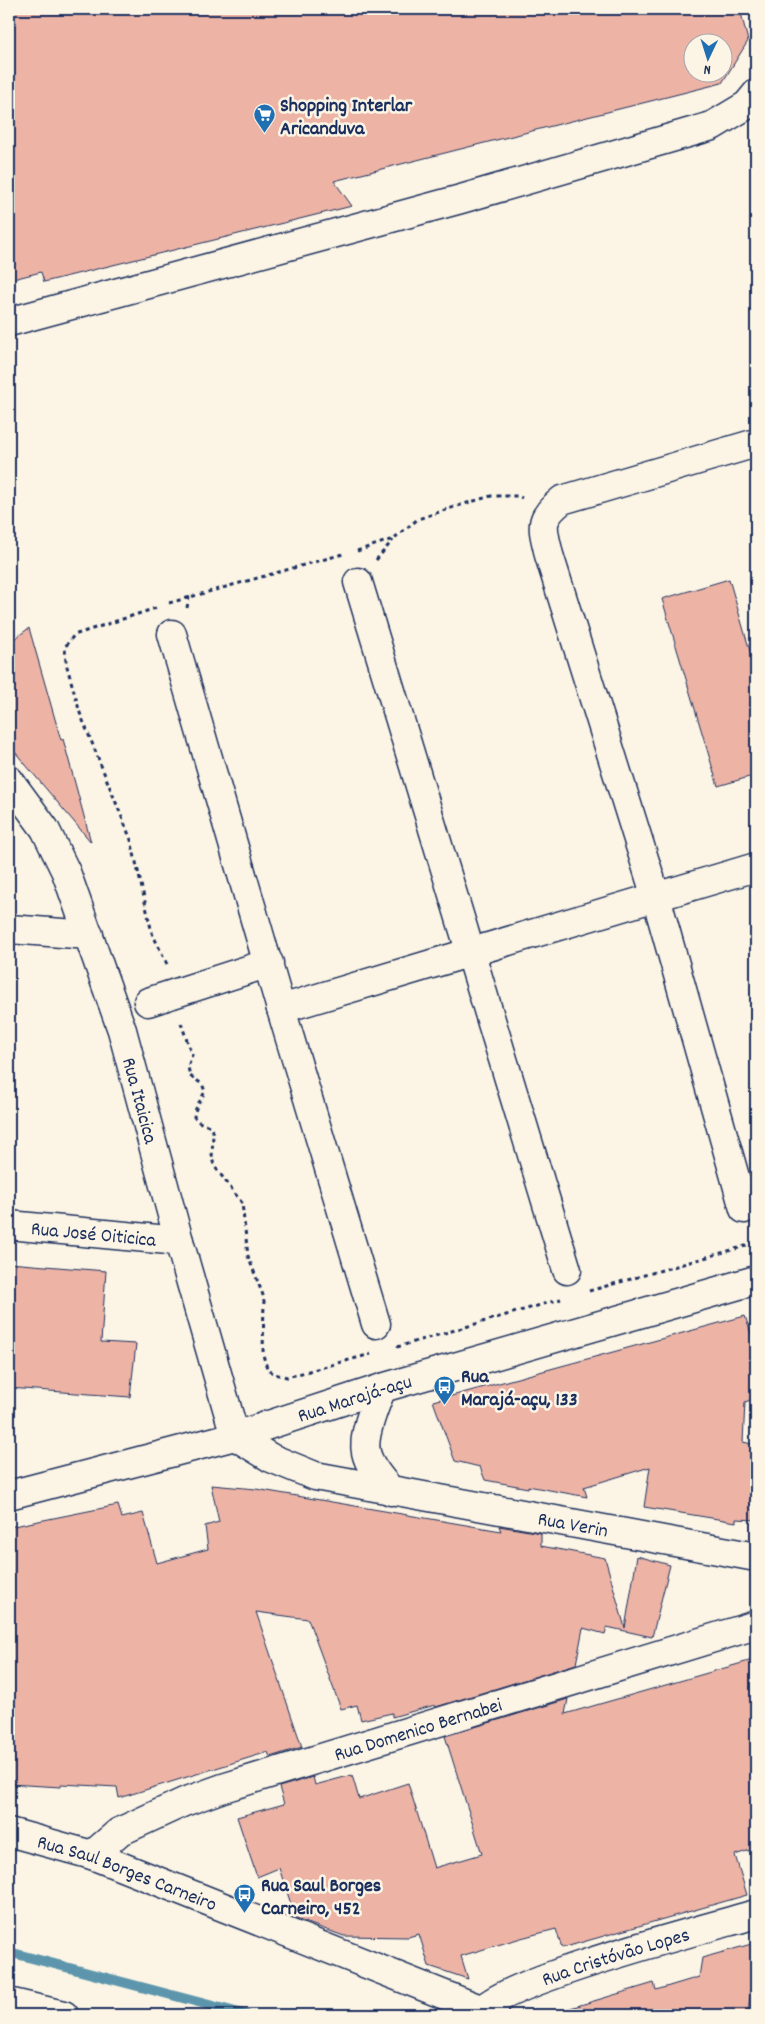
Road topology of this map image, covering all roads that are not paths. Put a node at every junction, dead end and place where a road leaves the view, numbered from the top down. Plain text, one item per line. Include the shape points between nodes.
1 (756, 94) edge
2 (9, 322) edge
3 (756, 443) edge
4 (358, 582) dead end
5 (172, 634) dead end
6 (9, 780) edge
7 (756, 867) edge
8 (656, 897) junction
9 (9, 930) edge
10 (89, 935) junction
11 (471, 953) junction
12 (269, 964) junction
13 (160, 998) road end
14 (281, 1009) junction
15 (744, 1209) dead end
16 (9, 1226) edge
17 (178, 1241) junction
18 (567, 1270) dead end
19 (756, 1280) edge
20 (376, 1324) dead end
21 (382, 1388) junction
22 (235, 1436) junction
23 (391, 1491) junction
24 (9, 1495) edge
25 (756, 1557) edge
26 (756, 1611) edge
27 (746, 1628) edge
28 (9, 1832) edge
29 (92, 1855) junction
30 (756, 1914) edge
31 (9, 2002) edge
32 (484, 2013) edge
33 (64, 2015) edge

1 - 2 street via 748,105 712,126 461,199
3 - 8 street via 562,500 548,511 543,528
4 - 11 street
5 - 12 street
6 - 10 street, Rua Itaicica via 45,830 66,872
7 - 8 street
8 - 11 street
8 - 15 street
9 - 10 street
10 - 17 street, Rua Itaicica via 122,1030
11 - 14 street
11 - 18 street
12 - 13 street
12 - 14 street
14 - 20 street
16 - 17 street, Rua José Oiticica
17 - 22 street, Rua Itaicica
19 - 21 street, Rua Marajá-açu
21 - 22 street, Rua Marajá-açu
21 - 23 street via 368,1429 366,1451 377,1474
22 - 23 street, Rua Verin via 271,1458 316,1476
22 - 24 street, Rua Marajá-açu
23 - 25 street, Rua Verin
26 - 27 street
27 - 29 street, Rua Domenico Bernabei via 222,1788 119,1832
28 - 29 street, Rua Saul Borges Carneiro
29 - 32 street, Rua Saul Borges Carneiro
30 - 32 street, Rua Cristóvão Lopes via 550,1976 513,1992
31 - 33 street

